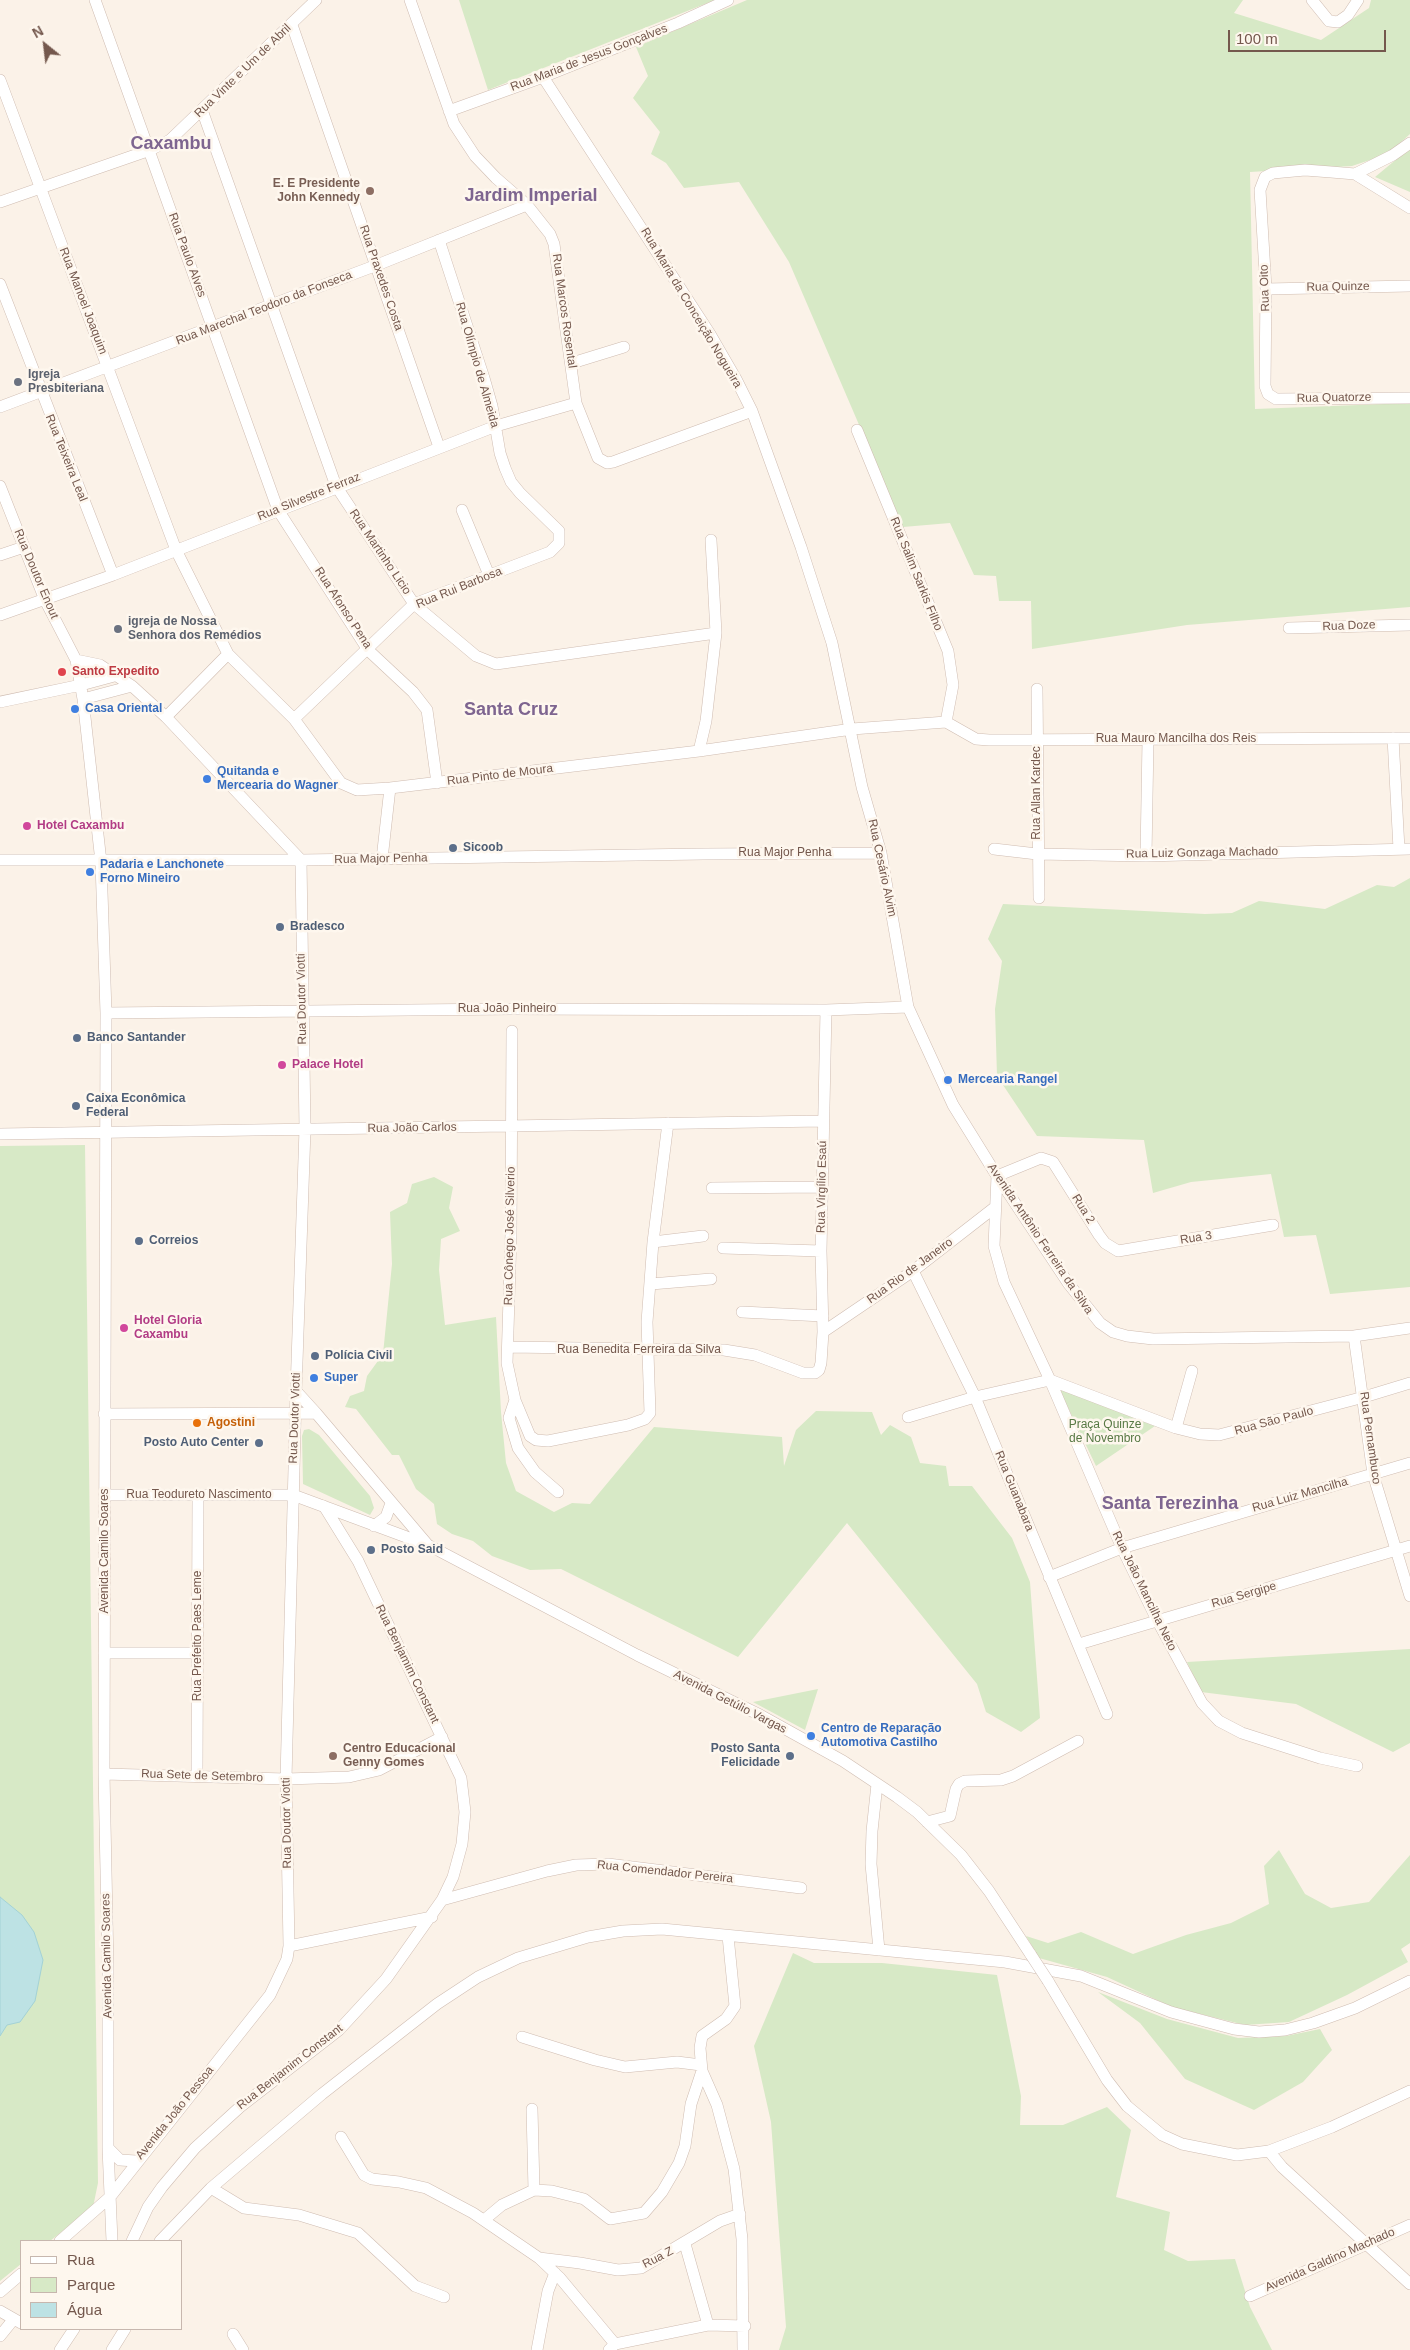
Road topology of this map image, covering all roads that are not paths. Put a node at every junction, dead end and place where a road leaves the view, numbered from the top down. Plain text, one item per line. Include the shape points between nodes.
1 (95, 0) edge
2 (316, 0) edge
3 (410, 0) edge
4 (728, 0) edge
5 (1312, 0) edge
6 (1358, 0) edge
7 (292, 25) junction
8 (543, 77) junction
9 (0, 80) edge
10 (202, 110) junction
11 (449, 111) junction
12 (1410, 143) edge
13 (150, 150) junction
14 (1355, 174) junction
15 (41, 188) junction
16 (0, 202) edge
17 (527, 205) junction
18 (1410, 208) edge
19 (439, 240) junction
20 (377, 265) junction
21 (0, 284) edge
22 (1410, 286) edge
23 (1266, 289) junction
24 (270, 305) junction
25 (213, 326) junction
26 (624, 347) dead end
27 (572, 363) junction
28 (108, 368) junction
29 (1265, 386) joint
30 (40, 392) junction
31 (1410, 398) edge
32 (576, 403) junction
33 (0, 407) edge
34 (752, 411) junction
35 (496, 426) junction
36 (857, 430) dead end
37 (439, 447) junction
38 (0, 486) edge
39 (336, 486) junction
40 (278, 510) junction
41 (462, 510) dead end
42 (559, 531) joint
43 (711, 540) dead end
44 (24, 547) junction
45 (176, 550) junction
46 (0, 555) edge
47 (113, 575) junction
48 (489, 575) junction
49 (45, 600) junction
50 (414, 604) junction
51 (0, 615) edge
52 (1410, 624) edge
53 (1289, 628) dead end
54 (716, 634) junction
55 (368, 650) junction
56 (228, 654) junction
57 (76, 660) junction
58 (118, 675) junction
59 (81, 685) junction
60 (132, 686) junction
61 (1037, 689) dead end
62 (83, 699) junction
63 (0, 702) edge
64 (166, 717) junction
65 (294, 719) junction
66 (946, 722) junction
67 (852, 729) junction
68 (1393, 738) junction
69 (1410, 738) edge
70 (1037, 740) junction
71 (1148, 740) junction
72 (700, 751) junction
73 (437, 783) junction
74 (390, 788) junction
75 (1405, 849) edge
76 (994, 850) dead end
77 (881, 853) junction
78 (1038, 854) junction
79 (1146, 856) junction
80 (382, 859) junction
81 (0, 860) edge
82 (301, 860) junction
83 (101, 862) junction
84 (1039, 898) dead end
85 (908, 1007) junction
86 (826, 1010) junction
87 (302, 1012) junction
88 (106, 1013) junction
89 (512, 1031) dead end
90 (823, 1121) junction
91 (668, 1123) junction
92 (510, 1126) junction
93 (305, 1129) junction
94 (106, 1133) junction
95 (0, 1134) edge
96 (996, 1176) junction
97 (821, 1187) junction
98 (712, 1188) dead end
99 (994, 1208) junction
100 (1273, 1225) dead end
101 (703, 1236) dead end
102 (653, 1242) junction
103 (723, 1248) dead end
104 (1118, 1250) joint
105 (820, 1251) junction
106 (913, 1271) junction
107 (711, 1279) dead end
108 (651, 1284) junction
109 (742, 1312) dead end
110 (823, 1316) junction
111 (1410, 1328) edge
112 (823, 1332) junction
113 (1354, 1336) junction
114 (508, 1347) junction
115 (647, 1349) junction
116 (821, 1363) joint
117 (1192, 1372) dead end
118 (1050, 1380) junction
119 (1410, 1382) edge
120 (296, 1391) junction
121 (975, 1397) junction
122 (1364, 1397) junction
123 (515, 1400) junction
124 (295, 1412) junction
125 (316, 1413) junction
126 (104, 1414) junction
127 (908, 1417) dead end
128 (1176, 1428) junction
129 (1410, 1463) edge
130 (1373, 1474) junction
131 (558, 1492) dead end
132 (105, 1495) junction
133 (293, 1495) junction
134 (198, 1496) junction
135 (391, 1503) junction
136 (324, 1506) junction
137 (374, 1526) junction
138 (428, 1545) junction
139 (1410, 1546) edge
140 (1122, 1548) junction
141 (1395, 1551) junction
142 (1049, 1577) junction
143 (1410, 1596) edge
144 (1157, 1620) junction
145 (1079, 1644) junction
146 (104, 1653) junction
147 (198, 1653) junction
148 (1107, 1714) dead end
149 (442, 1737) junction
150 (1078, 1741) dead end
151 (1357, 1766) dead end
152 (104, 1774) junction
153 (197, 1776) junction
154 (286, 1778) junction
155 (877, 1784) junction
156 (927, 1822) junction
157 (801, 1888) dead end
158 (442, 1900) junction
159 (432, 1917) junction
160 (728, 1936) junction
161 (289, 1946) junction
162 (879, 1950) junction
163 (281, 1975) joint
164 (1410, 1981) edge
165 (522, 2037) dead end
166 (701, 2068) junction
167 (1410, 2091) edge
168 (532, 2109) dead end
169 (341, 2137) dead end
170 (108, 2148) junction
171 (1269, 2151) junction
172 (136, 2161) junction
173 (212, 2188) junction
174 (534, 2190) junction
175 (110, 2197) junction
176 (740, 2214) junction
177 (484, 2220) junction
178 (1410, 2225) edge
179 (61, 2240) edge
180 (112, 2240) edge
181 (132, 2240) edge
182 (161, 2240) edge
183 (1367, 2243) junction
184 (685, 2244) junction
185 (539, 2258) junction
186 (572, 2262) junction
187 (20, 2275) edge
188 (558, 2276) junction
189 (1410, 2284) edge
190 (0, 2292) edge
191 (1250, 2296) dead end
192 (444, 2297) dead end
193 (0, 2311) edge
194 (17, 2321) edge
195 (708, 2325) junction
196 (745, 2326) junction
197 (73, 2330) edge
198 (124, 2330) edge
199 (233, 2334) dead end
200 (0, 2336) edge
201 (612, 2347) edge
202 (60, 2350) edge
203 (112, 2350) edge
204 (243, 2350) edge
205 (537, 2350) edge
206 (743, 2350) edge

1 - 13 street, Rua Paulo Alves
2 - 7 street, Rua Vinte e Um de Abril
3 - 11 street, Rua Marcos Rosental
4 - 8 street, Rua Maria de Jesus Gonçalves
5 - 6 street via 1329,21 1338,22 1348,15
7 - 10 street, Rua Vinte e Um de Abril
7 - 20 street, Rua Praxedes Costa
8 - 11 street, Rua Maria de Jesus Gonçalves
8 - 34 street, Rua Maria da Conceição Nogueira via 710,334
9 - 15 street, Rua Manoel Joaquim
10 - 13 street, Rua Vinte e Um de Abril via 176,135
10 - 24 street, Rua Martinho Licio
11 - 17 street, Rua Marcos Rosental via 475,156
12 - 14 street
13 - 15 street, Rua Vinte e Um de Abril
13 - 25 street, Rua Paulo Alves
14 - 18 street
14 - 23 street, Rua Oito via 1305,170 1273,173 1266,177 1260,190
15 - 16 street, Rua Vinte e Um de Abril
15 - 28 street, Rua Manoel Joaquim
17 - 19 street, Rua Marechal Teodoro da Fonseca
17 - 27 street, Rua Marcos Rosental via 554,244
19 - 20 street, Rua Marechal Teodoro da Fonseca
19 - 35 street, Rua Olímpio de Almeida via 484,378
20 - 24 street, Rua Marechal Teodoro da Fonseca
20 - 37 street, Rua Praxedes Costa
21 - 30 street, Rua Teixeira Leal
22 - 23 street, Rua Quinze
23 - 29 street, Rua Oito
24 - 25 street, Rua Marechal Teodoro da Fonseca
24 - 39 street, Rua Martinho Licio
25 - 28 street, Rua Marechal Teodoro da Fonseca
25 - 40 street, Rua Paulo Alves
26 - 27 street
27 - 32 street, Rua Marcos Rosental
28 - 30 street, Rua Marechal Teodoro da Fonseca
28 - 45 street, Rua Manoel Joaquim
29 - 31 street, Rua Quatorze via 1268,394 1276,399
30 - 33 street, Rua Marechal Teodoro da Fonseca
30 - 47 street, Rua Teixeira Leal
32 - 34 street, Rua Marcos Rosental via 595,454 601,461 613,462
32 - 35 street, Rua Silvestre Ferraz
34 - 67 street, Rua Maria da Conceição Nogueira via 832,643
35 - 37 street, Rua Silvestre Ferraz
35 - 42 street, Rua Olímpio de Almeida via 500,453 511,482
36 - 66 street, Rua Salim Sarkis Filho via 948,651 953,685
37 - 39 street, Rua Silvestre Ferraz
38 - 44 street, Rua Doutor Enout
39 - 40 street, Rua Silvestre Ferraz
39 - 50 street, Rua Martinho Licio
40 - 45 street, Rua Silvestre Ferraz
40 - 55 street, Rua Afonso Pena
41 - 48 street
42 - 48 street, Rua Rui Barbosa via 559,543 550,552
43 - 54 street
44 - 46 street
44 - 49 street, Rua Doutor Enout
45 - 47 street, Rua Silvestre Ferraz
45 - 56 street, Rua Pinto de Moura
47 - 49 street, Rua Silvestre Ferraz
48 - 50 street, Rua Rui Barbosa
49 - 51 street, Rua Silvestre Ferraz
49 - 57 street, Rua Doutor Enout
50 - 54 street, Rua Martinho Licio via 476,656 496,664
50 - 55 street, Rua Rui Barbosa
52 - 53 street, Rua Doze
54 - 72 street
55 - 65 street, Rua Rui Barbosa
55 - 73 street, Rua Afonso Pena via 413,692 427,710
56 - 64 street
56 - 65 street, Rua Pinto de Moura
57 - 58 street via 100,665
57 - 59 street, Rua Doutor Enout
58 - 59 street
58 - 60 street
59 - 62 street, Rua Doutor Enout
59 - 63 street
60 - 62 street
60 - 64 street
61 - 70 street, Rua Allan Kardec
62 - 83 street, Avenida Camilo Soares
64 - 82 street
65 - 74 street, Rua Pinto de Moura via 341,783 357,790
66 - 67 street, Rua Pinto de Moura
66 - 70 street, Rua Mauro Mancilha dos Reis via 976,739
67 - 72 street, Rua Pinto de Moura
67 - 77 street, Rua Cesário Alvim via 862,787
68 - 69 street, Rua Mauro Mancilha dos Reis
68 - 71 street, Rua Mauro Mancilha dos Reis
68 - 75 street
70 - 71 street, Rua Mauro Mancilha dos Reis
70 - 78 street, Rua Allan Kardec
71 - 79 street
72 - 73 street, Rua Pinto de Moura
73 - 74 street, Rua Pinto de Moura
74 - 80 street
75 - 79 street, Rua Luiz Gonzaga Machado
76 - 78 street, Rua Luiz Gonzaga Machado
77 - 80 street, Rua Major Penha
77 - 85 street, Rua Cesário Alvim
78 - 79 street, Rua Luiz Gonzaga Machado
78 - 84 street, Rua Allan Kardec
80 - 82 street, Rua Major Penha
81 - 83 street, Rua Major Penha
82 - 83 street, Rua Major Penha
82 - 87 street, Rua Doutor Viotti
83 - 88 street, Avenida Camilo Soares
85 - 86 street, Rua João Pinheiro
85 - 96 street, Avenida Antônio Ferreira da Silva via 953,1105
86 - 87 street, Rua João Pinheiro via 511,1008
86 - 90 street, Rua Virgílio Esaú
87 - 88 street, Rua João Pinheiro
87 - 93 street, Rua Doutor Viotti
88 - 94 street, Avenida Camilo Soares
89 - 92 street, Rua Cônego José Silverio
90 - 91 street, Rua João Carlos
90 - 97 street, Rua Virgílio Esaú
91 - 92 street, Rua João Carlos
91 - 102 street
92 - 93 street, Rua João Carlos
92 - 114 street, Rua Cônego José Silverio
93 - 94 street, Rua João Carlos
93 - 120 street, Rua Doutor Viotti
94 - 95 street, Rua João Carlos
94 - 126 street, Avenida Camilo Soares
96 - 99 street, Rua João Mancilha Neto
96 - 104 street, Rua 2 via 1041,1158 1053,1162 1099,1236
96 - 113 street, Avenida Antônio Ferreira da Silva via 1088,1311 1113,1332 1153,1338
97 - 98 street
97 - 105 street, Rua Virgílio Esaú
99 - 106 street, Rua Rio de Janeiro
99 - 118 street, Rua João Mancilha Neto via 994,1246 1004,1282
100 - 104 street, Rua 3
101 - 102 street
102 - 108 street
103 - 105 street
105 - 110 street, Rua Virgílio Esaú
106 - 112 street, Rua Rio de Janeiro
106 - 121 street, Rua Guanabara
107 - 108 street
108 - 115 street
109 - 110 street
110 - 112 street, Rua Virgílio Esaú
111 - 113 street, Avenida Antônio Ferreira da Silva
112 - 116 street, Rua Virgílio Esaú
113 - 122 street, Rua Pernambuco
114 - 115 street, Rua Benedita Ferreira da Silva
114 - 123 street, Rua Cônego José Silverio via 508,1371
115 - 116 street, Rua Benedita Ferreira da Silva via 740,1352 810,1374 818,1370
115 - 123 street, Rua Cônego José Silverio via 651,1406 648,1416 628,1425 548,1441 530,1436
117 - 128 street
118 - 121 street
118 - 128 street, Rua São Paulo
118 - 140 street, Rua João Mancilha Neto
119 - 122 street, Rua São Paulo
120 - 124 street, Rua Doutor Viotti
120 - 125 street
121 - 127 street
121 - 142 street, Rua Guanabara
122 - 128 street, Rua São Paulo via 1234,1433 1200,1434
122 - 130 street, Rua Pernambuco
123 - 131 street via 509,1418 518,1448 535,1472
124 - 125 street
124 - 126 street
124 - 133 street, Rua Doutor Viotti
125 - 135 street
126 - 132 street, Avenida Camilo Soares
129 - 130 street, Rua Luiz Mancilha
130 - 140 street, Rua Luiz Mancilha
130 - 141 street, Rua Pernambuco
132 - 134 street, Rua Teodureto Nascimento
132 - 146 street, Avenida Camilo Soares
133 - 134 street, Rua Teodureto Nascimento
133 - 136 street
133 - 154 street, Rua Doutor Viotti
134 - 147 street, Rua Prefeito Paes Leme
135 - 137 street via 386,1517
135 - 138 street
136 - 137 street
136 - 149 street, Rua Benjamim Constant via 358,1561
137 - 138 street
138 - 155 street, Avenida Getúlio Vargas via 637,1655 760,1715 843,1760
139 - 141 street, Rua Sergipe
140 - 142 street, Rua Luiz Mancilha
140 - 144 street, Rua João Mancilha Neto
141 - 143 street, Rua Pernambuco
141 - 144 street, Rua Sergipe
142 - 145 street, Rua Guanabara
144 - 145 street, Rua Sergipe
144 - 151 street, Rua João Mancilha Neto via 1202,1703 1219,1721 1242,1733 1320,1758
145 - 148 street, Rua Guanabara
146 - 147 street
146 - 152 street, Avenida Camilo Soares
147 - 153 street, Rua Prefeito Paes Leme
149 - 154 street, Rua Sete de Setembro via 379,1770 362,1775
149 - 158 street, Rua Benjamim Constant via 461,1778 465,1812 462,1844
150 - 156 street via 1013,1776 959,1784 950,1816
152 - 153 street, Rua Sete de Setembro
152 - 170 street, Avenida Camilo Soares
153 - 154 street, Rua Sete de Setembro
154 - 161 street, Rua Doutor Viotti
155 - 156 street, Avenida Getúlio Vargas
155 - 162 street via 871,1864
156 - 171 street, Avenida Getúlio Vargas, bridge via 989,1891 1107,2080 1141,2120 1182,2144 1237,2155
157 - 158 street, Rua Comendador Pereira via 625,1866 584,1865 547,1871
158 - 159 street, Rua Benjamim Constant
159 - 161 street
159 - 181 street, Rua Benjamim Constant via 386,1979 339,2030 240,2107 195,2148 148,2207
160 - 162 street
160 - 166 street via 735,2006 726,2019 702,2036
160 - 173 street via 662,1929 623,1931 558,1944 478,1977 387,2042
161 - 163 street, Rua Doutor Viotti
162 - 164 street via 950,1955 1058,1970 1100,1982 1171,2012 1259,2032 1313,2023 1355,2008
163 - 172 street, Avenida João Pessoa via 252,2019
165 - 166 street via 625,2067 677,2062
166 - 174 street via 679,2163 662,2192 644,2213 610,2219 584,2199
166 - 176 street via 717,2104 726,2137
167 - 171 street, Avenida Getúlio Vargas via 1298,2142
168 - 174 street
169 - 177 street via 364,2175 426,2188
170 - 172 street via 120,2160
170 - 175 street, Avenida Camilo Soares
171 - 183 street via 1282,2167
172 - 175 street, Avenida João Pessoa
173 - 182 street
173 - 192 street via 244,2208 299,2215 358,2233 415,2286
174 - 177 street via 516,2196
175 - 179 street, Avenida João Pessoa
175 - 180 street, Avenida Camilo Soares
176 - 184 street, Rua Z via 720,2221
176 - 196 street
177 - 185 street
178 - 183 street, Avenida Galdino Machado
183 - 189 street
183 - 191 street, Avenida Galdino Machado
184 - 186 street, Rua Z via 641,2268 631,2270
184 - 195 street
185 - 186 street, Rua Z
185 - 188 street
186 - 188 street
187 - 190 street
188 - 201 street
188 - 205 street via 548,2291
193 - 194 street
194 - 200 street
195 - 196 street
195 - 201 street
196 - 206 street
197 - 202 street
198 - 203 street
199 - 204 street

